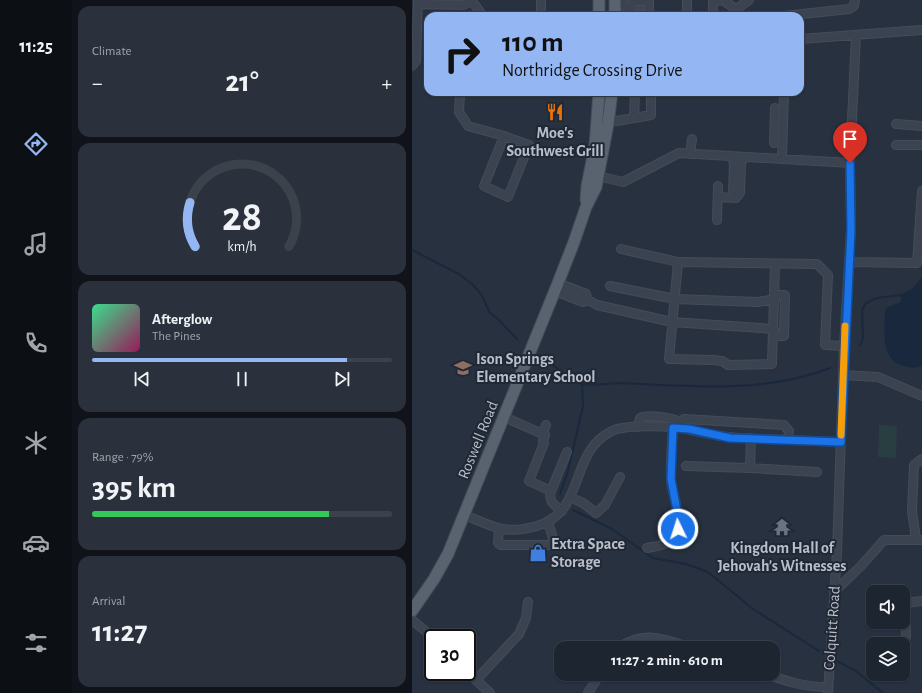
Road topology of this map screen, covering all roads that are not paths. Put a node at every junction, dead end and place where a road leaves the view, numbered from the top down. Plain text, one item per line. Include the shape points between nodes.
1 (471, 0) edge
2 (541, 0) edge
3 (598, 0) edge
4 (615, 0) edge
5 (619, 0) edge
6 (649, 0) edge
7 (687, 0) edge
8 (713, 0) edge
9 (717, 0) edge
10 (750, 0) edge
11 (855, 0) edge
12 (418, 2) edge
13 (638, 10) edge
14 (480, 12) edge
15 (541, 12) edge
16 (599, 12) edge
17 (615, 12) edge
18 (688, 12) edge
19 (713, 12) edge
20 (733, 12) edge
21 (735, 12) edge
22 (804, 14) edge
23 (922, 30) edge
24 (856, 35) junction
25 (804, 39) edge
26 (412, 66) edge
27 (460, 96) edge
28 (599, 96) edge
29 (611, 96) edge
30 (635, 96) edge
31 (651, 96) edge
32 (784, 96) edge
33 (784, 108) junction
34 (634, 118) junction
35 (608, 120) junction
36 (896, 124) dead end
37 (922, 126) edge
38 (504, 136) junction
39 (692, 139) dead end
40 (774, 143) dead end
41 (896, 145) dead end
42 (922, 145) edge
43 (690, 154) junction
44 (730, 156) junction
45 (745, 157) junction
46 (782, 159) junction
47 (850, 163) junction
48 (598, 176) junction
49 (718, 186) dead end
50 (922, 191) edge
51 (718, 197) junction
52 (736, 198) junction
53 (586, 207) junction
54 (717, 220) dead end
55 (621, 250) dead end
56 (678, 262) junction
57 (849, 262) junction
58 (775, 264) junction
59 (610, 286) dead end
60 (556, 287) junction
61 (775, 297) junction
62 (675, 299) junction
63 (672, 322) junction
64 (774, 332) junction
65 (844, 346) junction
66 (843, 375) junction
67 (922, 396) edge
68 (504, 418) junction
69 (546, 425) dead end
70 (678, 426) junction
71 (542, 434) junction
72 (751, 438) junction
73 (788, 440) junction
74 (841, 442) junction
75 (567, 452) dead end
76 (922, 459) edge
77 (686, 466) dead end
78 (750, 468) junction
79 (817, 472) dead end
80 (620, 477) dead end
81 (550, 491) junction
82 (570, 497) junction
83 (562, 511) junction
84 (465, 515) junction
85 (548, 522) junction
86 (499, 529) junction
87 (919, 540) edge
88 (647, 548) dead end
89 (834, 592) junction
90 (922, 601) edge
91 (528, 602) dead end
92 (412, 611) edge
93 (412, 620) edge
94 (424, 630) edge
95 (906, 637) dead end
96 (631, 641) edge
97 (672, 641) edge
98 (780, 679) edge
99 (476, 680) joint
100 (596, 681) edge
101 (828, 690) edge
102 (490, 693) edge
103 (588, 693) edge

1 - 12 street via 463,5
1 - 14 street
2 - 15 street
3 - 16 main road
4 - 17 main road
5 - 13 street
6 - 13 street
6 - 13 street via 632,1
7 - 18 street
8 - 19 street
9 - 20 street via 724,1
10 - 21 street
11 - 22 street via 854,6 849,10
12 - 26 street via 416,61
23 - 24 street
24 - 25 street
24 - 47 street, Colquitt Road
27 - 38 street via 459,112 468,126
28 - 53 main road, Roswell Road via 595,146
29 - 35 main road, Roswell Road
30 - 34 street
31 - 34 street via 650,115
32 - 33 street
33 - 40 street via 773,108
33 - 46 street
34 - 35 street
35 - 48 main road, Roswell Road
36 - 37 street
38 - 38 street via 529,145 508,197 484,186
39 - 43 street
41 - 42 street
43 - 44 street
43 - 48 street via 679,153 623,182
44 - 45 street
44 - 52 street via 734,162 733,193
45 - 46 street
45 - 52 street via 741,162 740,193
46 - 47 street
47 - 57 street, Colquitt Road
48 - 53 main road, Roswell Road via 596,187
49 - 51 street
50 - 57 street via 917,263
51 - 52 street
51 - 54 street
53 - 60 main road, Roswell Road
55 - 56 street
56 - 58 street
56 - 62 street
57 - 65 street, Colquitt Road
58 - 61 street
58 - 65 street via 817,264 824,270 828,275 826,345
59 - 62 street
60 - 63 street via 583,302 588,300 597,305
60 - 68 main road, Roswell Road
61 - 62 street via 758,302
61 - 64 street
61 - 64 street via 785,294 784,336
62 - 63 street
63 - 64 street
63 - 64 street via 669,359 713,360 728,365 772,364
65 - 66 street, Colquitt Road
66 - 67 street via 878,377
66 - 74 street, Colquitt Road
68 - 71 street
68 - 84 main road, Roswell Road
69 - 71 street
70 - 72 street via 730,438
70 - 73 street via 684,419 784,425 789,430
70 - 82 street via 626,427 602,437 586,455
70 - 88 street via 671,479 678,529 674,538 666,544
71 - 81 street via 545,435 544,443 529,481
72 - 73 street
72 - 78 street
73 - 74 street
74 - 89 street, Colquitt Road
75 - 81 street
76 - 87 street via 914,466 912,511
77 - 78 street
78 - 79 street
80 - 82 street via 605,506 596,513 583,502
81 - 83 street via 550,501
82 - 83 street
83 - 85 street
84 - 86 street
84 - 92 main road, Roswell Road via 448,554
85 - 86 street via 522,530
85 - 86 street via 555,545 501,545 498,543
87 - 89 street via 884,540
89 - 101 street, Colquitt Road
90 - 95 street via 905,603
91 - 99 street via 526,618 519,634
93 - 94 street
96 - 97 street via 652,637
98 - 101 street
99 - 102 street
100 - 103 street

